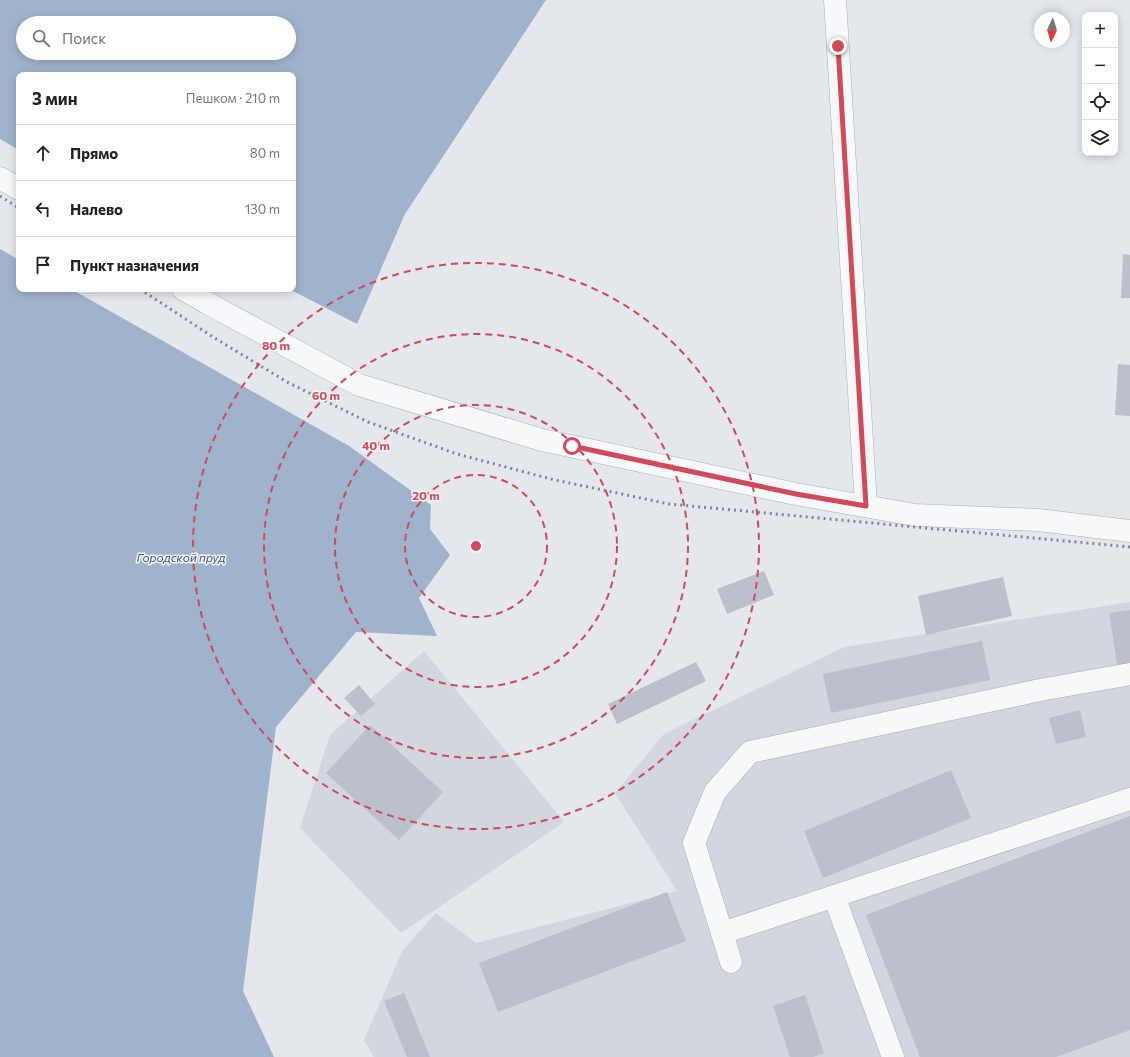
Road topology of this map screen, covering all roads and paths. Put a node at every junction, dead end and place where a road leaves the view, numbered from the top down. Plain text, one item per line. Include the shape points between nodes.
1 (835, 0) edge
2 (0, 178) edge
3 (16, 187) edge
4 (188, 292) edge
5 (866, 506) junction
6 (1130, 531) edge
7 (1130, 674) edge
8 (1130, 799) edge
9 (834, 896) junction
10 (722, 932) junction
11 (731, 962) dead end
12 (893, 1057) edge

1 - 5 lane
2 - 3 lane
4 - 5 lane via 359,385 542,440 796,494
5 - 6 lane via 915,515 1038,520
7 - 10 lane via 1040,690 750,752 715,792 694,842
8 - 9 lane
9 - 10 lane
9 - 12 lane
10 - 11 lane

